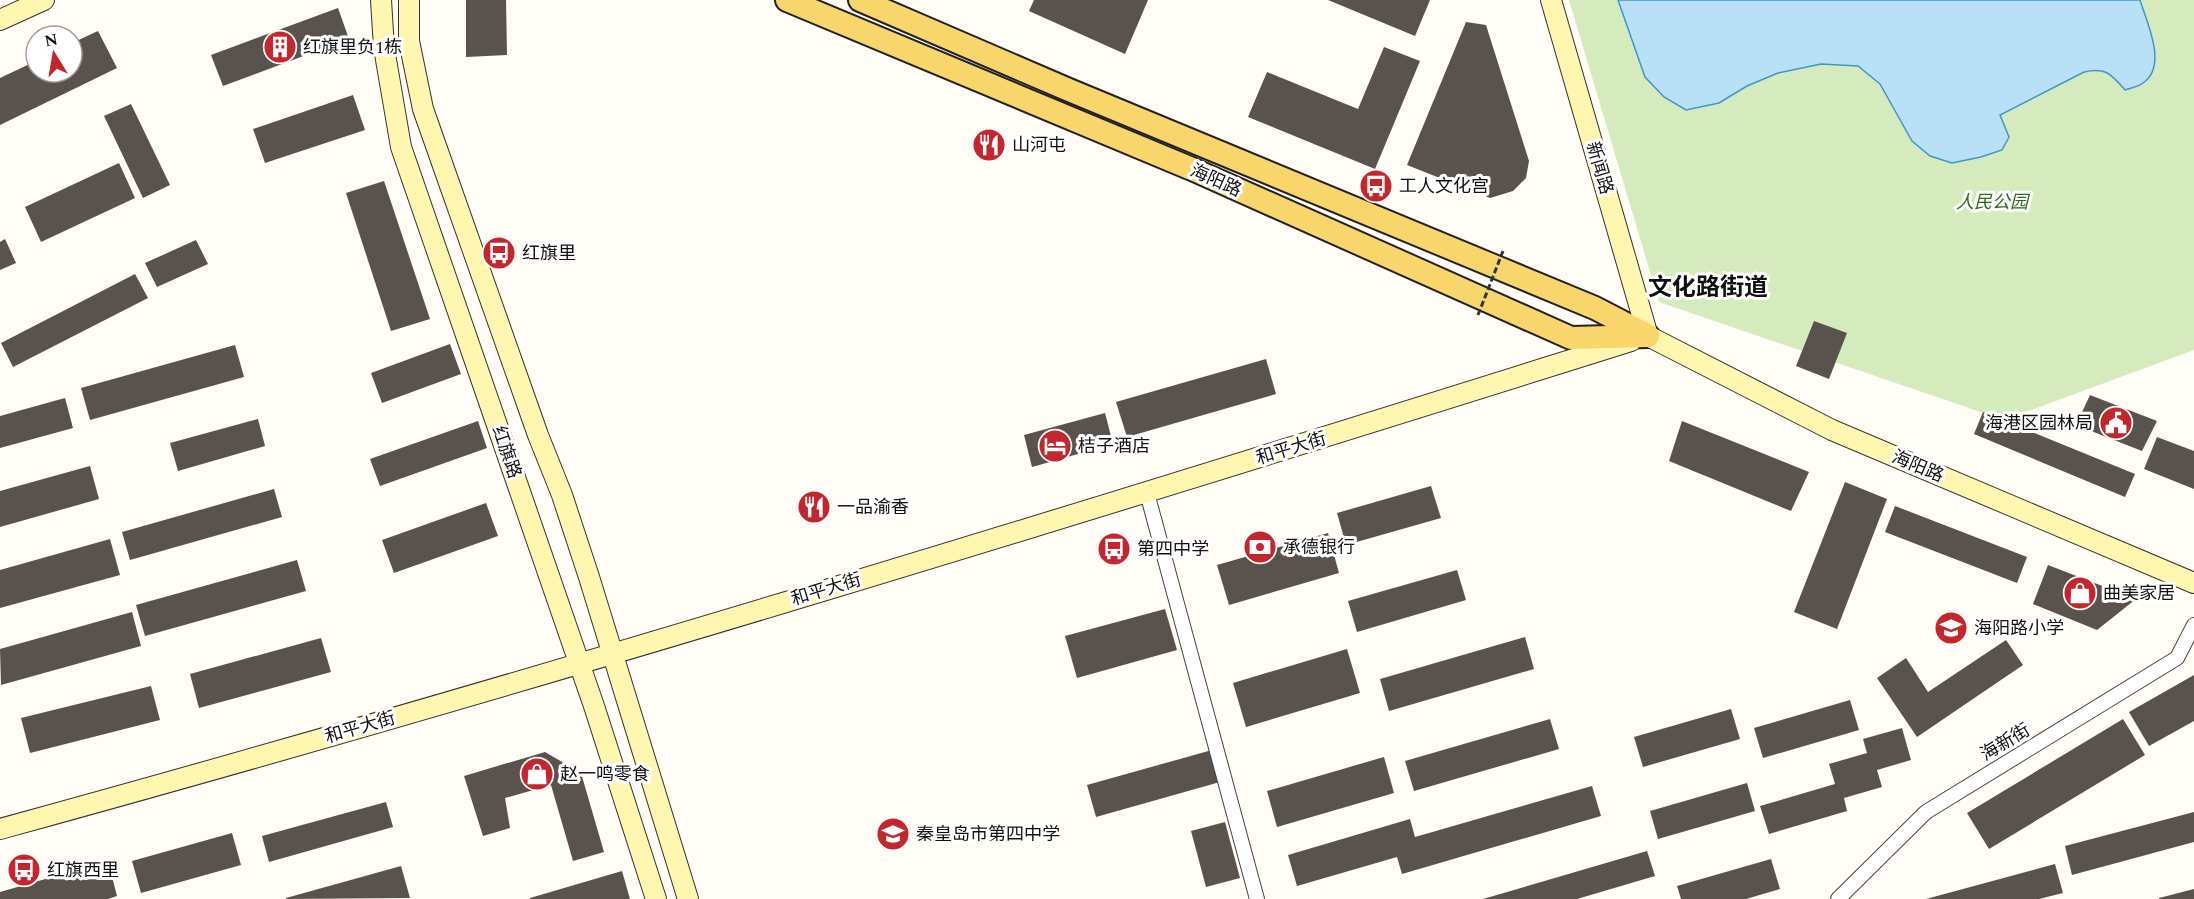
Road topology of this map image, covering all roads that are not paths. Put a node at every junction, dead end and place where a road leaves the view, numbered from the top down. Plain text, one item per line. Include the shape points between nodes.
1 (44, 0) edge
2 (381, 0) edge
3 (409, 0) edge
4 (787, 0) edge
5 (860, 0) edge
6 (1551, 0) edge
7 (0, 20) edge
8 (1648, 336) junction
9 (1147, 493) junction
10 (2194, 583) edge
11 (2194, 625) edge
12 (611, 653) junction
13 (580, 663) junction
14 (0, 829) edge
15 (656, 899) edge
16 (688, 899) edge
17 (1257, 899) edge
18 (1838, 899) edge

1 - 7 main road
2 - 13 main road, 红旗路 via 384,48 401,147
3 - 12 main road via 409,41 423,109 562,495
4 - 8 main road, 海阳路 via 1192,169 1571,338
5 - 8 main road, 海阳路 via 1595,308
6 - 8 main road, 新闻路
8 - 9 main road, 和平大街
8 - 10 main road, 海阳路 via 1832,430
9 - 12 main road, 和平大街
9 - 17 street
11 - 18 street, 海新街 via 2177,658 1926,812
12 - 13 main road, 和平大街
12 - 16 main road
13 - 14 main road, 和平大街
13 - 15 main road, 红旗路

